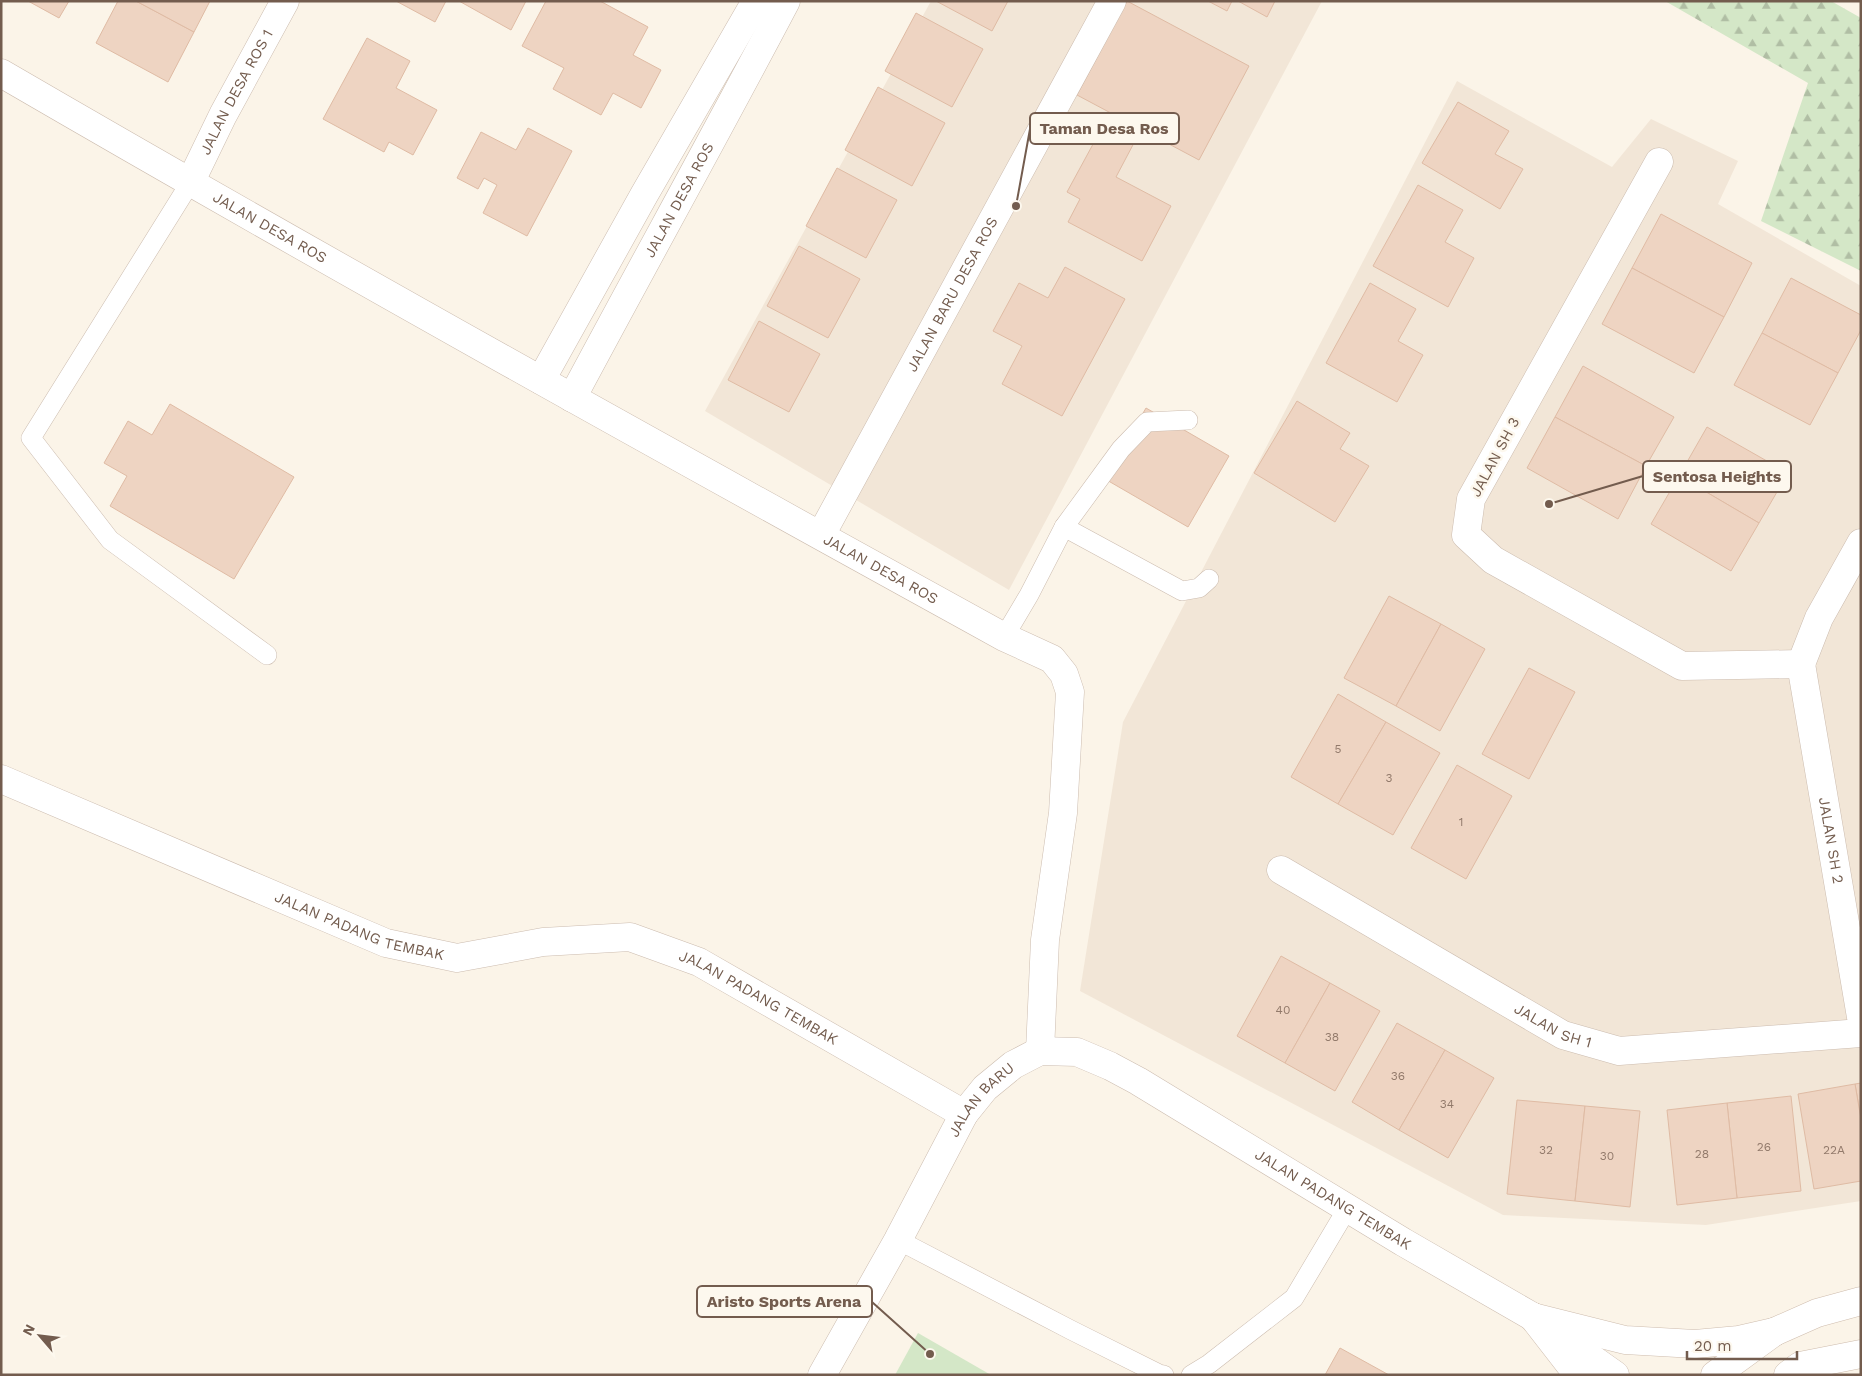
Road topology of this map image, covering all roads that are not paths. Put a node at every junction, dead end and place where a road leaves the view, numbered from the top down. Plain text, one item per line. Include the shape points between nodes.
1 (286, 1) edge
2 (756, 1) edge
3 (786, 1) edge
4 (1112, 1) edge
5 (1, 73) edge
6 (677, 139) junction
7 (706, 153) junction
8 (1659, 162) dead end
9 (190, 183) junction
10 (644, 195) junction
11 (673, 210) junction
12 (541, 380) junction
13 (572, 398) junction
14 (1188, 420) dead end
15 (1064, 527) junction
16 (821, 536) junction
17 (1861, 543) edge
18 (1209, 579) dead end
19 (1004, 637) junction
20 (267, 655) dead end
21 (1801, 664) junction
22 (1, 779) edge
23 (1281, 870) dead end
24 (1861, 1017) edge
25 (1861, 1033) edge
26 (1040, 1051) junction
27 (964, 1114) junction
28 (1347, 1208) junction
29 (898, 1240) junction
30 (1861, 1301) edge
31 (1533, 1317) junction
32 (1774, 1332) junction
33 (1861, 1354) edge
34 (822, 1375) edge
35 (1164, 1375) edge
36 (1191, 1375) edge
37 (1578, 1375) edge
38 (1615, 1375) edge
39 (1715, 1375) edge
40 (1788, 1375) edge

1 - 9 street, JALAN DESA ROS 1 via 223,115
2 - 6 street, JALAN DESA ROS
3 - 7 street, JALAN DESA ROS
4 - 16 street, JALAN BARU DESA ROS
5 - 9 street, JALAN DESA ROS
6 - 7 street
6 - 10 street, JALAN DESA ROS
7 - 11 street, JALAN DESA ROS
8 - 21 street, JALAN SH 3 via 1471,498 1466,535 1492,560 1682,666
9 - 12 street, JALAN DESA ROS
9 - 20 lane via 31,438 110,540
10 - 11 street
10 - 12 street, JALAN DESA ROS
11 - 13 street, JALAN DESA ROS
12 - 13 street, JALAN DESA ROS
13 - 16 street, JALAN DESA ROS
14 - 15 lane via 1147,422 1121,449
15 - 18 lane via 1182,591 1199,588
15 - 19 lane
16 - 19 street, JALAN DESA ROS
17 - 21 street via 1818,618
19 - 26 street, JALAN DESA ROS via 1052,659 1064,674 1070,692 1063,812 1046,940
21 - 24 street, JALAN SH 2
22 - 27 street, JALAN PADANG TEMBAK via 386,943 457,958 542,942 630,937 699,962
23 - 25 street, JALAN SH 1 via 1563,1035 1620,1051
26 - 27 street, JALAN BARU via 1013,1065 985,1088
26 - 28 street, JALAN PADANG TEMBAK via 1077,1052 1110,1066
27 - 29 street, JALAN BARU
28 - 31 street, JALAN PADANG TEMBAK
28 - 36 lane via 1294,1298
29 - 34 street, JALAN BARU
29 - 35 lane
30 - 32 street via 1817,1313
31 - 32 street via 1625,1340 1694,1344 1739,1340
31 - 37 street
31 - 38 street, JALAN PADANG TEMBAK
32 - 39 street
33 - 40 street via 1800,1366

